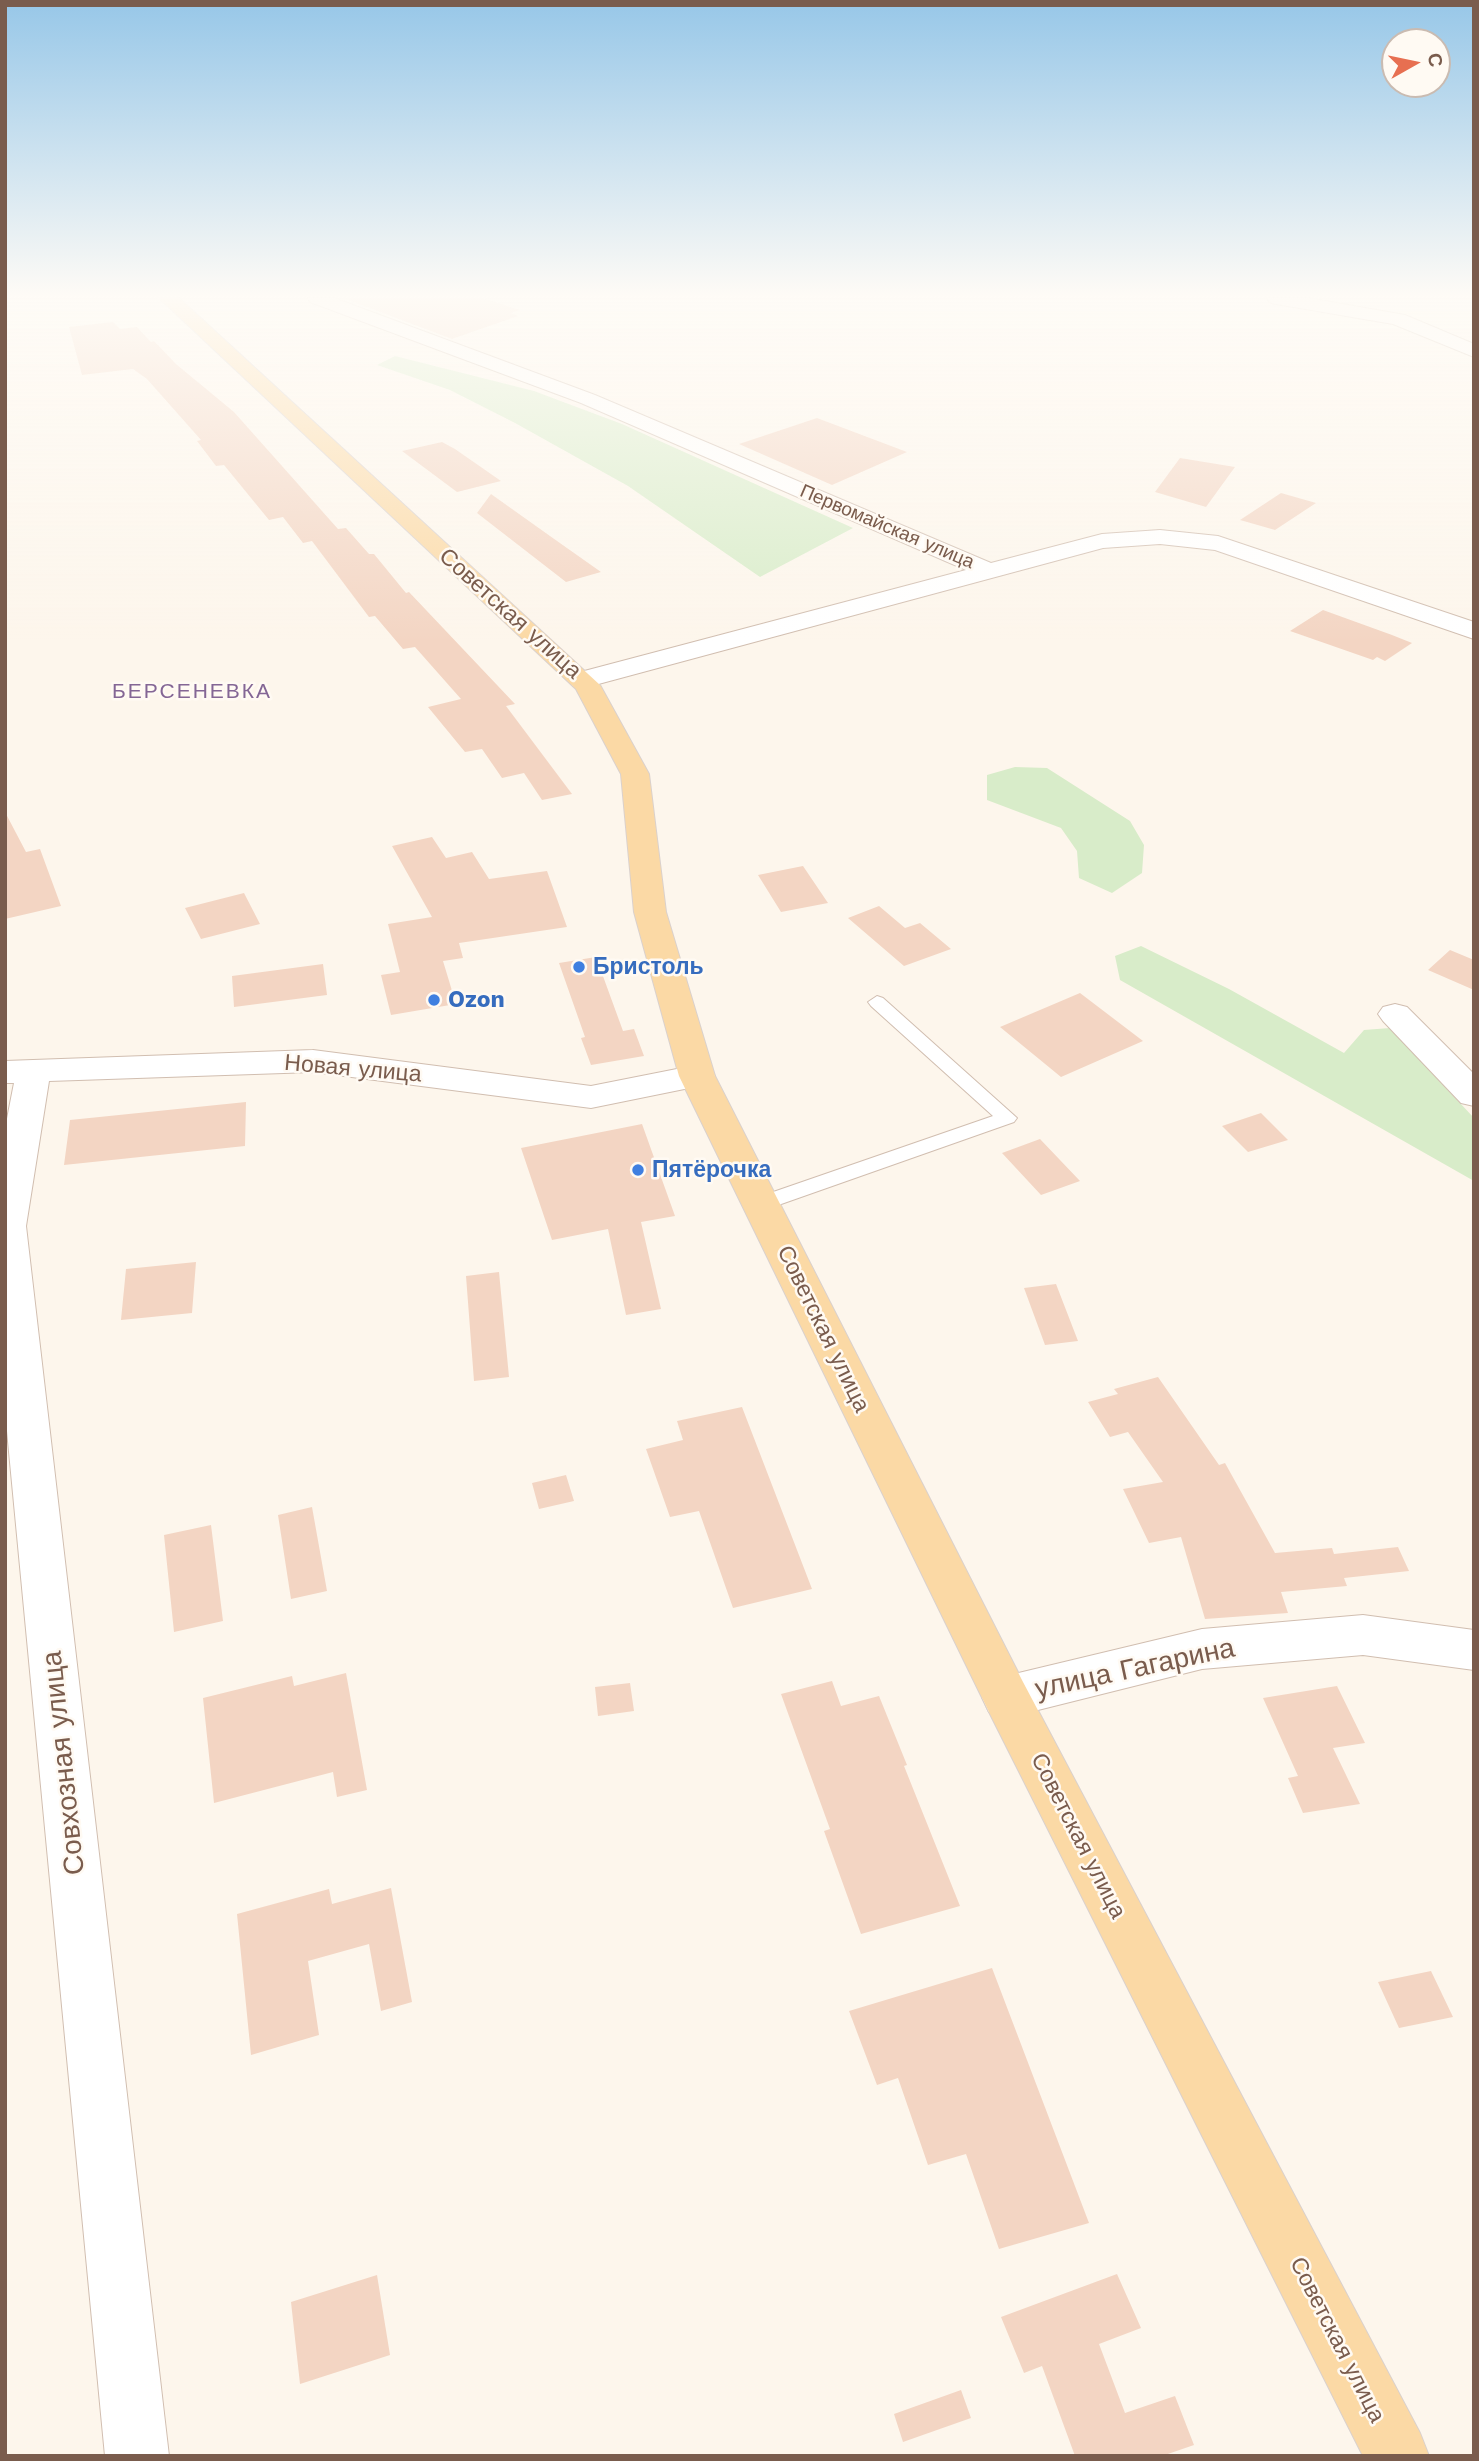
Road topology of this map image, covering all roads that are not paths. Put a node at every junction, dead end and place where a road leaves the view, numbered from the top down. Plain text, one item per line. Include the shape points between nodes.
1 (292, 413) edge
2 (620, 413) edge
3 (989, 571) junction
4 (1474, 631) edge
5 (582, 680) junction
6 (877, 1002) dead end
7 (1395, 1014) dead end
8 (14, 1067) edge
9 (697, 1076) junction
10 (1474, 1095) edge
11 (760, 1204) junction
12 (1474, 1650) edge
13 (1006, 1697) junction
14 (137, 2456) edge
15 (1397, 2456) edge

1 - 5 main road, Советская улица
2 - 3 street, Первомайская улица
3 - 4 street, Первомайская улица via 1102,541 1160,537 1218,543
3 - 5 street, Первомайская улица
5 - 9 main road, Советская улица via 635,774 650,912
6 - 11 lane via 1007,1118
7 - 10 street
8 - 9 street, Новая улица via 313,1061 591,1097
8 - 14 street, Совхозная улица via 7,1226
9 - 11 main road, Советская улица
11 - 13 main road, Советская улица
12 - 13 street, улица Гагарина via 1363,1636 1202,1649
13 - 15 main road, Советская улица

